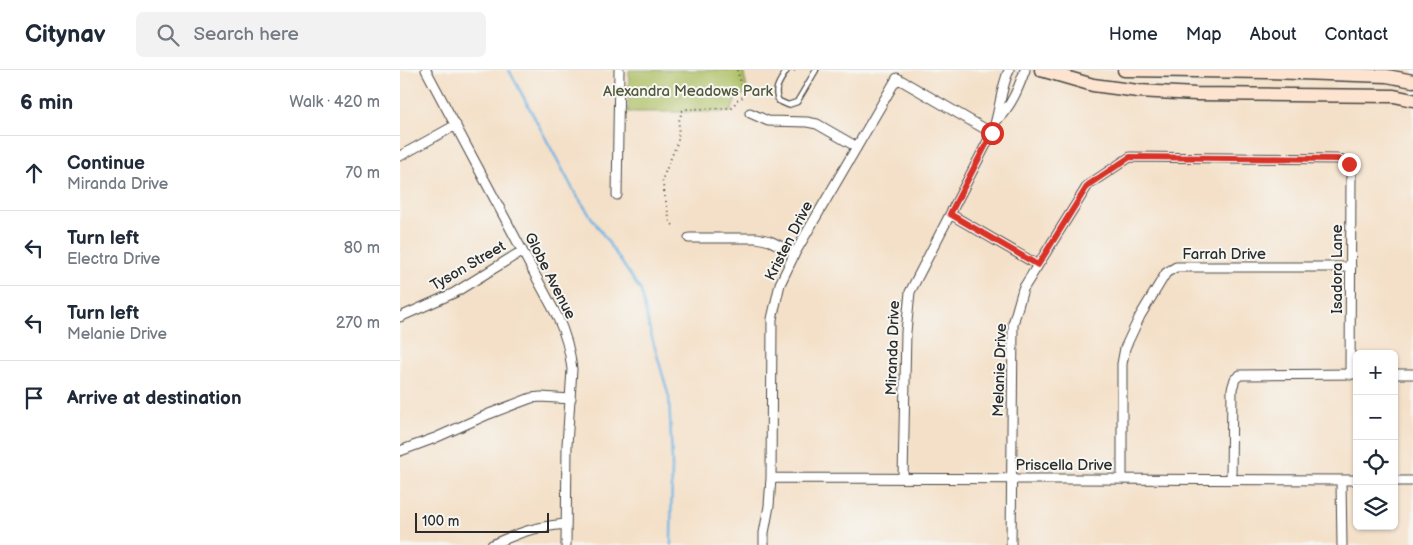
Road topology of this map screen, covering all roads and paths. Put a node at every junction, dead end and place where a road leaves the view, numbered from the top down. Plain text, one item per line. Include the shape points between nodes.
1 (426, 70) edge
2 (619, 70) edge
3 (736, 70) edge
4 (787, 70) edge
5 (816, 70) edge
6 (1009, 70) edge
7 (1025, 70) edge
8 (1041, 70) edge
9 (1124, 70) edge
10 (1269, 71) edge
11 (1413, 81) edge
12 (1413, 100) edge
13 (750, 114) dead end
14 (997, 120) junction
15 (456, 126) junction
16 (992, 133) junction
17 (857, 147) junction
18 (400, 156) edge
19 (1349, 164) joint
20 (617, 195) dead end
21 (950, 214) junction
22 (673, 225) dead end
23 (690, 238) dead end
24 (522, 252) junction
25 (795, 252) junction
26 (1038, 265) junction
27 (1350, 267) junction
28 (400, 317) edge
29 (1353, 374) edge
30 (1398, 374) edge
31 (1413, 374) edge
32 (571, 399) junction
33 (400, 451) edge
34 (771, 478) junction
35 (903, 478) junction
36 (1012, 479) junction
37 (1122, 479) junction
38 (1231, 480) junction
39 (1353, 480) edge
40 (1341, 481) junction
41 (1398, 481) edge
42 (1413, 481) edge
43 (566, 524) junction
44 (492, 545) edge
45 (566, 545) edge
46 (764, 545) edge
47 (1011, 545) edge
48 (1342, 545) edge

1 - 15 street, Globe Avenue
2 - 20 street
3 - 22 path via 745,96 732,108 682,111 678,141 662,180
4 - 5 lane via 776,94 779,101 788,105 797,102
6 - 14 street, Miranda Drive
7 - 14 street, Miranda Drive via 1015,98
8 - 12 main road via 1093,85 1138,91 1394,96
9 - 10 main road
10 - 11 main road via 1387,76
13 - 17 street via 768,121 817,124
14 - 16 street, Miranda Drive
15 - 18 street
15 - 24 street, Globe Avenue
16 - 17 street, Kristen Drive via 897,78
16 - 21 street, Miranda Drive
17 - 25 street, Kristen Drive
19 - 26 street, Melanie Drive via 1338,159 1130,157 1088,185
19 - 27 street, Isadora Lane
21 - 26 street
21 - 35 street, Miranda Drive via 910,292
23 - 25 street via 758,238
24 - 28 street, Tyson Street via 454,293
24 - 32 street, Globe Avenue via 565,336 571,357
25 - 34 street, Kristen Drive via 780,284 772,320
26 - 36 street, Melanie Drive via 1023,288 1013,324
27 - 29 street, Isadora Lane
27 - 37 street, Farrah Drive via 1185,267 1166,273 1125,348 1122,364
29 - 38 street via 1240,375 1235,379 1232,389
30 - 31 street
32 - 33 street via 531,398
32 - 43 street, Globe Avenue
34 - 35 street, Priscella Drive
34 - 46 street, Kristen Drive
35 - 36 street, Priscella Drive
36 - 37 street, Priscella Drive
36 - 47 street, Melanie Drive
37 - 38 street, Priscella Drive
38 - 40 street, Priscella Drive
39 - 40 street, Priscella Drive
40 - 48 street
41 - 42 street
43 - 44 street via 523,531
43 - 45 street, Globe Avenue

